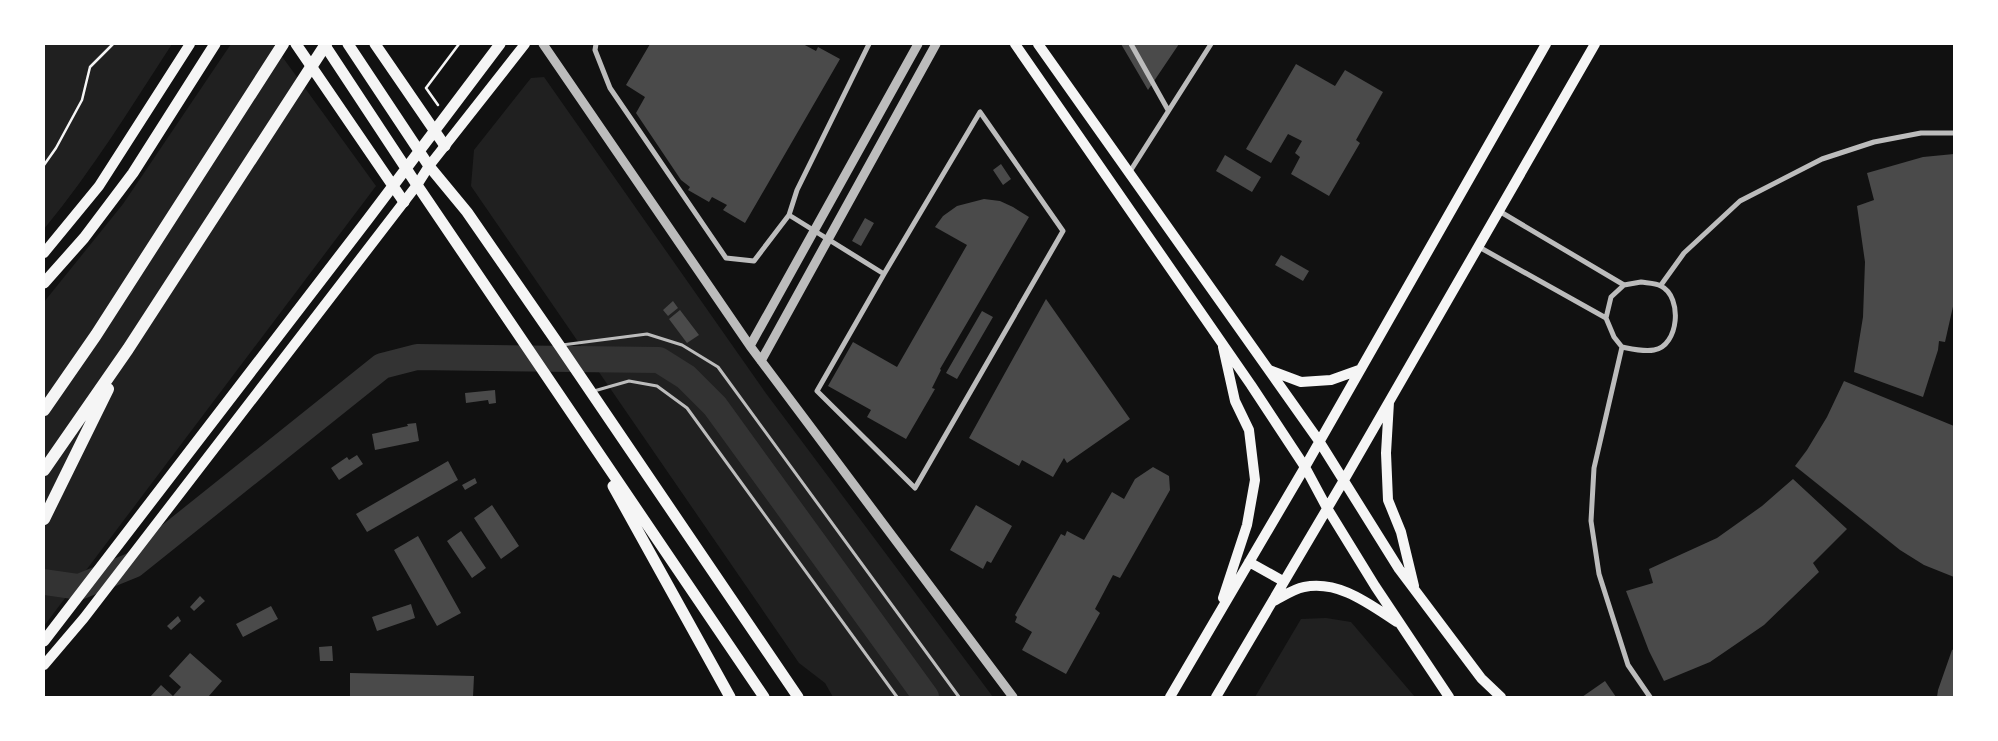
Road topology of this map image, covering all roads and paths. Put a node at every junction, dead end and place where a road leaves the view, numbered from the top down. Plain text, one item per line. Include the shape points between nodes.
1 (113, 44) edge
2 (190, 44) edge
3 (215, 44) edge
4 (282, 44) edge
5 (296, 44) edge
6 (325, 44) edge
7 (348, 44) edge
8 (375, 44) edge
9 (459, 44) edge
10 (500, 44) edge
11 (525, 44) edge
12 (542, 44) edge
13 (596, 44) edge
14 (868, 44) edge
15 (918, 44) edge
16 (936, 44) edge
17 (1015, 44) edge
18 (1038, 44) edge
19 (1131, 44) edge
20 (1211, 44) edge
21 (1546, 44) edge
22 (1595, 44) edge
23 (441, 110) dead end
24 (1168, 110) junction
25 (1954, 133) edge
26 (445, 146) junction
27 (44, 165) edge
28 (429, 166) junction
29 (1128, 173) junction
30 (417, 185) junction
31 (404, 202) junction
32 (1499, 211) junction
33 (789, 215) junction
34 (813, 232) junction
35 (828, 239) junction
36 (1478, 246) junction
37 (44, 253) edge
38 (884, 274) junction
39 (44, 283) edge
40 (1624, 285) junction
41 (1661, 285) junction
42 (1606, 318) junction
43 (1221, 342) junction
44 (559, 345) junction
45 (750, 346) junction
46 (1622, 347) junction
47 (128, 349) junction
48 (761, 361) junction
49 (1268, 370) junction
50 (1359, 370) junction
51 (591, 392) junction
52 (1389, 400) junction
53 (44, 410) edge
54 (576, 418) junction
55 (1319, 441) junction
56 (1305, 467) junction
57 (44, 470) edge
58 (1344, 480) junction
59 (1327, 508) junction
60 (44, 519) edge
61 (1249, 562) junction
62 (1284, 582) junction
63 (1414, 590) junction
64 (1271, 603) junction
65 (1217, 616) junction
66 (1400, 624) junction
67 (44, 641) edge
68 (44, 664) edge
69 (730, 697) edge
70 (764, 697) edge
71 (798, 697) edge
72 (897, 697) edge
73 (959, 697) edge
74 (1012, 697) edge
75 (1170, 697) edge
76 (1216, 697) edge
77 (1449, 697) edge
78 (1501, 697) edge
79 (1650, 697) edge

1 - 27 path via 90,67 82,100
2 - 37 main road via 99,186
3 - 39 highway via 133,172 84,238
4 - 53 highway via 96,335
5 - 31 highway
6 - 30 highway
6 - 47 highway
7 - 28 highway
8 - 26 highway
9 - 23 path via 426,88
10 - 67 highway
11 - 26 main road
12 - 45 street
13 - 33 street via 594,50 610,88 726,258 754,261
14 - 33 street via 797,190
15 - 34 street
16 - 35 street
17 - 43 main road
18 - 29 main road
19 - 24 street
20 - 24 street
21 - 50 main road
22 - 32 main road
24 - 29 street
25 - 41 street via 1921,133 1874,142 1822,159 1740,201 1684,253
26 - 28 main road
28 - 30 main road
28 - 44 highway via 467,212
29 - 49 main road
30 - 31 main road
30 - 54 highway
31 - 68 main road via 84,618
32 - 36 main road
32 - 40 street
33 - 34 street
34 - 35 street
34 - 45 street
35 - 38 street
35 - 48 street
36 - 42 street
36 - 52 main road
38 - 38 street via 817,391 915,488 1063,231 980,112
40 - 41 street via 1642,282
40 - 42 street via 1611,297
41 - 46 street via 1670,295 1676,311 1674,328 1666,344 1654,350
42 - 46 street
43 - 56 main road
43 - 65 main road via 1235,401 1250,430 1255,480 1247,525
44 - 51 highway
44 - 73 lane via 647,334 682,345 718,367
45 - 48 street
46 - 79 street via 1594,468 1591,521 1599,574 1628,665
47 - 57 highway
47 - 60 highway
48 - 74 street
49 - 50 main road via 1301,382 1332,380
49 - 55 main road
50 - 55 main road
51 - 71 highway
51 - 72 lane via 629,381 657,386 687,408
52 - 58 main road
52 - 63 main road via 1388,500 1401,532
54 - 69 highway
54 - 70 highway
55 - 56 main road
55 - 58 main road
56 - 59 main road
56 - 61 main road
58 - 59 main road
58 - 63 main road
59 - 62 main road
59 - 66 main road
61 - 62 main road
61 - 65 main road
62 - 64 main road
63 - 78 main road via 1481,678
64 - 66 main road via 1303,587 1330,586 1358,597
64 - 76 main road
65 - 75 main road
66 - 77 main road

